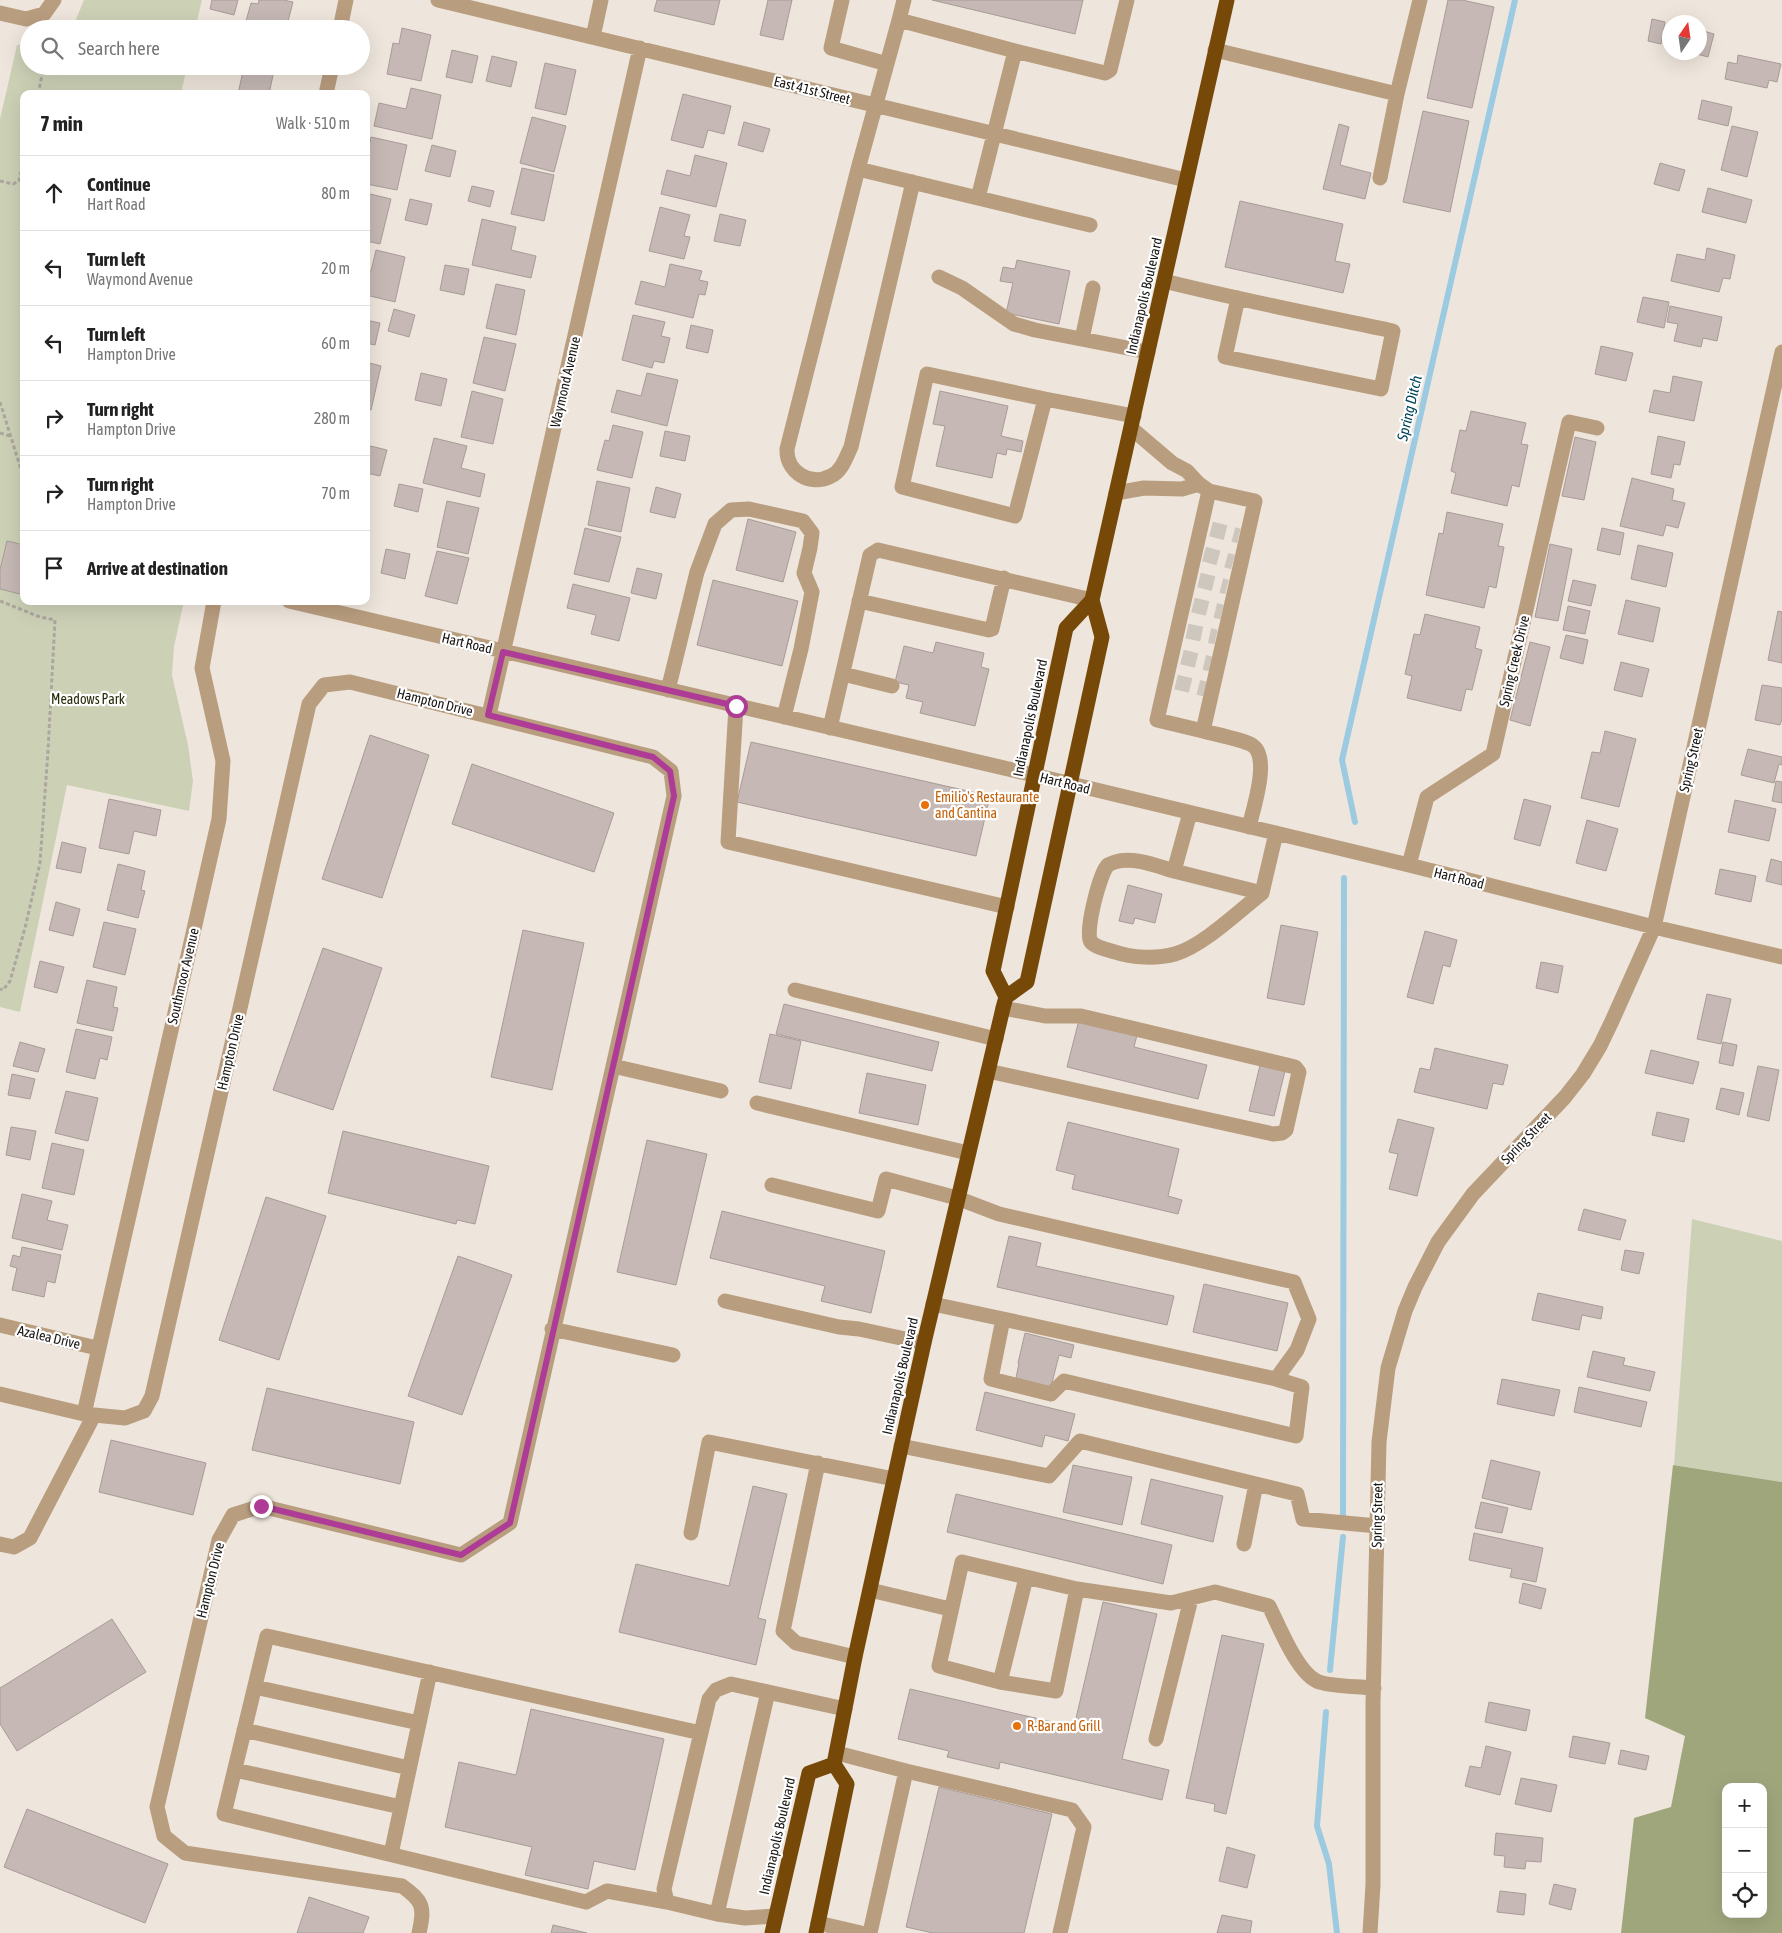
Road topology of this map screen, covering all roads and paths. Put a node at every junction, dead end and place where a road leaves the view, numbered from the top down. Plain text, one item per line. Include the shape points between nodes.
1 (54, 0) edge
2 (346, 0) edge
3 (438, 0) edge
4 (601, 0) edge
5 (842, 0) edge
6 (904, 0) edge
7 (1127, 0) edge
8 (1227, 0) edge
9 (1420, 0) edge
10 (0, 13) edge
11 (342, 20) edge
12 (899, 20) junction
13 (593, 37) junction
14 (640, 48) junction
15 (1215, 50) junction
16 (1015, 51) junction
17 (887, 64) junction
18 (42, 75) edge
19 (330, 75) edge
20 (39, 90) edge
21 (327, 90) edge
22 (1397, 94) junction
23 (876, 106) junction
24 (994, 134) junction
25 (858, 169) junction
26 (20, 176) edge
27 (1380, 178) dead end
28 (1186, 180) junction
29 (0, 181) edge
30 (913, 182) junction
31 (978, 198) junction
32 (1090, 225) dead end
33 (939, 277) dead end
34 (1164, 281) junction
35 (1093, 288) dead end
36 (1238, 298) junction
37 (1082, 339) junction
38 (1148, 352) junction
39 (1782, 352) edge
40 (1045, 399) junction
41 (0, 402) edge
42 (1132, 422) junction
43 (1597, 428) dead end
44 (0, 433) edge
45 (11, 437) junction
46 (20, 466) edge
47 (1204, 487) junction
48 (1116, 492) junction
49 (1004, 578) junction
50 (1092, 600) junction
51 (0, 602) edge
52 (859, 602) junction
53 (213, 605) edge
54 (306, 605) edge
55 (503, 652) junction
56 (843, 674) junction
57 (892, 686) dead end
58 (668, 690) junction
59 (736, 706) junction
60 (488, 715) junction
61 (784, 718) junction
62 (830, 728) junction
63 (1203, 731) junction
64 (1034, 776) junction
65 (1070, 784) junction
66 (1190, 813) junction
67 (1249, 827) junction
68 (1276, 833) junction
69 (1409, 866) junction
70 (1174, 871) junction
71 (1262, 893) junction
72 (1006, 907) junction
73 (1654, 927) junction
74 (1782, 956) edge
75 (0, 989) edge
76 (795, 990) dead end
77 (1005, 1003) junction
78 (996, 1039) junction
79 (613, 1066) junction
80 (988, 1071) junction
81 (721, 1091) dead end
82 (757, 1103) dead end
83 (968, 1153) junction
84 (772, 1184) dead end
85 (958, 1198) junction
86 (725, 1301) dead end
87 (933, 1304) junction
88 (1003, 1319) junction
89 (0, 1325) edge
90 (552, 1329) junction
91 (924, 1343) junction
92 (97, 1348) junction
93 (673, 1355) dead end
94 (1276, 1379) junction
95 (0, 1394) edge
96 (89, 1415) junction
97 (901, 1446) junction
98 (818, 1463) junction
99 (894, 1479) junction
100 (1256, 1484) junction
101 (1377, 1526) junction
102 (691, 1533) dead end
103 (0, 1544) edge
104 (1244, 1544) dead end
105 (1026, 1578) junction
106 (1077, 1589) junction
107 (870, 1590) junction
108 (1191, 1598) junction
109 (950, 1609) junction
110 (856, 1657) junction
111 (430, 1672) junction
112 (1000, 1682) junction
113 (255, 1687) junction
114 (1374, 1688) junction
115 (768, 1692) junction
116 (845, 1709) junction
117 (419, 1723) junction
118 (244, 1730) junction
119 (701, 1733) junction
120 (1156, 1738) dead end
121 (836, 1758) junction
122 (409, 1768) junction
123 (235, 1770) junction
124 (906, 1771) junction
125 (401, 1806) junction
126 (391, 1854) junction
127 (667, 1902) junction
128 (717, 1914) junction
129 (775, 1916) junction
130 (817, 1928) edge
131 (419, 1933) edge
132 (772, 1933) edge
133 (861, 1933) edge
134 (870, 1933) edge
135 (1060, 1933) edge
136 (1370, 1933) edge

1 - 10 street via 44,14 26,19
2 - 11 street
3 - 13 street, East 41st Street
4 - 13 street
5 - 17 street via 831,48
6 - 12 street
7 - 16 street via 1110,70 1105,73
8 - 15 highway, Indianapolis Boulevard
9 - 22 street
12 - 16 street
12 - 17 street
13 - 14 street, East 41st Street
14 - 23 street, East 41st Street
14 - 55 street, Waymond Avenue
15 - 22 street
15 - 28 highway, Indianapolis Boulevard
16 - 24 street
17 - 23 street
18 - 20 path
19 - 21 street
22 - 27 street
23 - 24 street, East 41st Street
23 - 25 street
24 - 28 street, East 41st Street
24 - 31 street
25 - 30 street
25 - 30 street via 787,449 790,465 806,478 815,480 832,476 842,466 852,447
26 - 29 path via 19,181 13,184
28 - 34 highway, Indianapolis Boulevard
30 - 31 street
31 - 32 street
33 - 37 street via 962,288 1014,324
34 - 36 street
34 - 38 highway, Indianapolis Boulevard
35 - 37 street
36 - 36 street via 1393,331 1381,388 1225,357
37 - 38 street
38 - 42 highway, Indianapolis Boulevard
39 - 73 street, Spring Street
40 - 40 street via 1015,516 902,487 926,374
40 - 42 street
41 - 45 path
42 - 47 street via 1172,463 1187,471
42 - 48 highway, Indianapolis Boulevard
43 - 69 street, Spring Creek Drive via 1569,422 1493,754 1427,797
44 - 45 path
45 - 46 path
47 - 48 street
47 - 63 street via 1206,528 1171,681 1157,720
47 - 63 street via 1256,501 1243,536 1231,588
48 - 50 highway, Indianapolis Boulevard
49 - 50 street
49 - 52 street via 878,550 870,555
49 - 52 street via 989,630
50 - 64 highway, Indianapolis Boulevard via 1066,628
50 - 65 highway, Indianapolis Boulevard via 1102,637
51 - 75 path via 55,620 40,863 10,981 3,990
52 - 56 street
53 - 92 street, Southmoor Avenue via 202,668 222,761 219,819
54 - 55 street, Hart Road
55 - 58 street, Hart Road
55 - 60 street, Waymond Avenue
56 - 57 street
56 - 62 street
58 - 59 street, Hart Road
58 - 61 street via 697,572 715,524 731,510 749,509 803,521 812,533 804,573 812,592
59 - 61 street, Hart Road
59 - 72 street via 728,842
60 - 79 street, Hampton Drive via 653,757 670,771 674,796
60 - 96 street, Hampton Drive via 350,682 324,685 309,704 152,1396 144,1411 125,1418
61 - 62 street, Hart Road
62 - 64 street, Hart Road
63 - 67 street via 1253,745 1261,756 1262,768
64 - 65 street, Hart Road
64 - 72 highway, Indianapolis Boulevard
65 - 66 street, Hart Road
65 - 77 highway, Indianapolis Boulevard via 1027,982
66 - 67 street, Hart Road
66 - 70 street
67 - 68 street, Hart Road
68 - 69 street, Hart Road
68 - 71 street
69 - 73 street, Hart Road
70 - 71 street
70 - 71 street via 1128,860 1107,866 1090,924 1088,938 1092,943 1123,955 1150,957 1175,954 1202,940
72 - 77 highway, Indianapolis Boulevard via 993,971
73 - 74 street, Hart Road
73 - 101 street, Spring Street via 1600,1046 1583,1074 1473,1194 1438,1242 1415,1287 1388,1368 1379,1442
76 - 78 street
77 - 78 highway, Indianapolis Boulevard
77 - 80 street via 1045,1016 1080,1016 1295,1067 1299,1072 1286,1130 1273,1134
78 - 80 highway, Indianapolis Boulevard
79 - 81 street
79 - 90 street, Hampton Drive
80 - 83 highway, Indianapolis Boulevard
82 - 83 street
83 - 85 highway, Indianapolis Boulevard
84 - 85 street via 878,1211 886,1179
85 - 87 highway, Indianapolis Boulevard
85 - 94 street via 999,1214 1294,1282 1309,1319 1297,1350
86 - 91 street
87 - 88 street
87 - 91 highway, Indianapolis Boulevard
88 - 94 street
88 - 94 street via 991,1378 1052,1394 1064,1381 1296,1436 1302,1388
89 - 92 street, Azalea Drive
90 - 93 street
90 - 131 street, Hampton Drive via 510,1523 461,1555 261,1506 234,1515 219,1540 157,1807 164,1836 185,1853 402,1886 418,1897 423,1915
91 - 97 highway, Indianapolis Boulevard
92 - 96 street
95 - 96 street, Hampton Drive
96 - 103 street via 30,1538 14,1547
97 - 99 highway, Indianapolis Boulevard
97 - 100 street via 1049,1476 1080,1441
98 - 99 street
98 - 102 street via 709,1442
98 - 110 street via 783,1631 796,1643
99 - 107 highway, Indianapolis Boulevard
100 - 101 street via 1297,1494 1303,1519
100 - 104 street
101 - 114 street, Spring Street
105 - 106 street
105 - 109 street via 962,1562
105 - 112 street
106 - 108 street via 1171,1603
106 - 112 street via 1056,1691
107 - 109 street
107 - 110 highway, Indianapolis Boulevard
108 - 114 street via 1215,1592 1268,1606 1309,1677 1320,1682
108 - 120 street
109 - 112 street via 938,1666
110 - 116 highway, Indianapolis Boulevard
111 - 113 street via 267,1636
111 - 117 street
111 - 119 street
113 - 117 street
113 - 118 street
114 - 136 street, Spring Street
115 - 116 street
115 - 119 street via 731,1684 716,1690 709,1698
115 - 128 street
116 - 121 highway, Indianapolis Boulevard
117 - 122 street
118 - 122 street
118 - 123 street
119 - 127 street via 664,1889
121 - 124 street
121 - 129 highway, Indianapolis Boulevard via 809,1773
121 - 130 highway via 848,1784
122 - 125 street
123 - 125 street
123 - 126 street via 224,1814
124 - 134 street
124 - 135 street via 1072,1810 1084,1827
125 - 126 street
126 - 127 street via 586,1902 607,1891
127 - 128 street
128 - 129 street via 745,1918
129 - 132 highway, Indianapolis Boulevard
130 - 133 street

